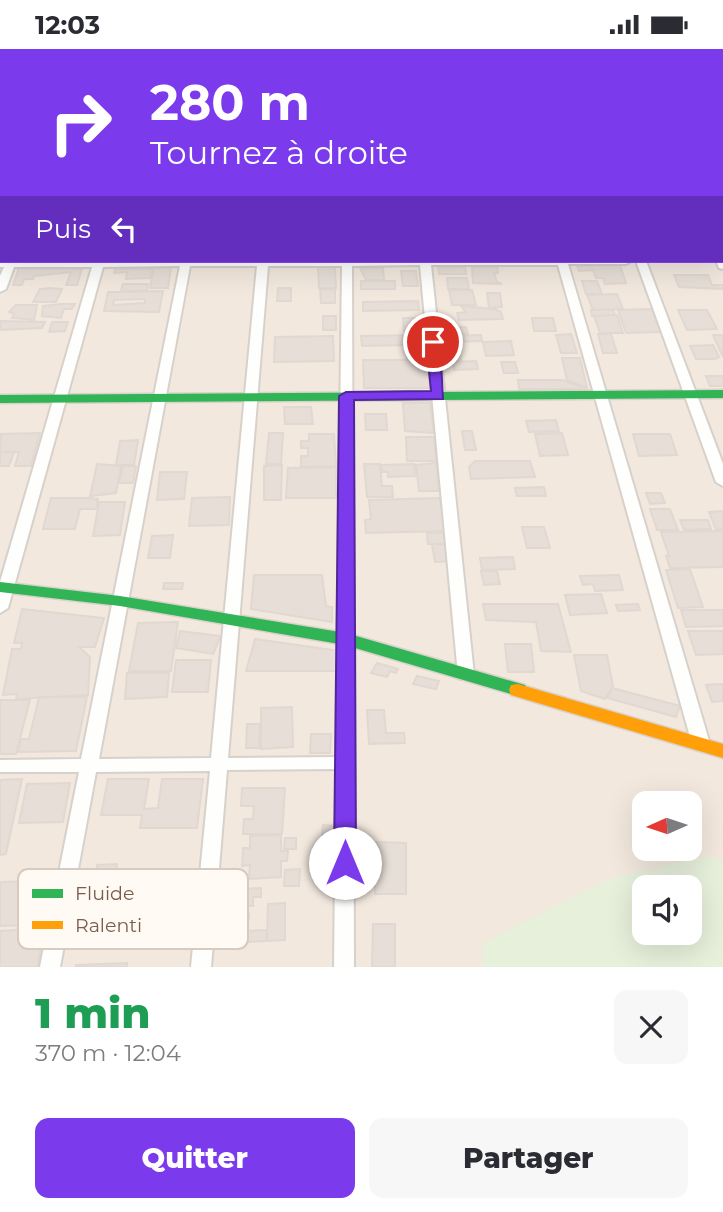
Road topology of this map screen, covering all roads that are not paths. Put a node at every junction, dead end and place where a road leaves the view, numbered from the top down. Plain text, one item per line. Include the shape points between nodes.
1 (99, 263) edge
2 (185, 263) edge
3 (347, 263) junction
4 (425, 263) edge
5 (563, 263) edge
6 (641, 263) edge
7 (263, 264) junction
8 (5, 265) edge
9 (0, 289) edge
10 (600, 394) junction
11 (690, 394) junction
12 (723, 394) edge
13 (438, 395) junction
14 (346, 396) junction
15 (159, 397) junction
16 (251, 397) junction
17 (0, 398) edge
18 (60, 398) junction
19 (723, 482) edge
20 (3, 588) edge
21 (120, 601) junction
22 (0, 608) edge
23 (232, 618) junction
24 (346, 639) junction
25 (466, 675) junction
26 (701, 744) junction
27 (723, 751) edge
28 (345, 763) junction
29 (219, 764) junction
30 (89, 765) junction
31 (0, 766) edge
32 (69, 869) edge
33 (210, 869) edge
34 (53, 949) edge
35 (203, 949) edge
36 (50, 967) edge
37 (201, 967) edge
38 (344, 967) edge

1 - 2 street
1 - 8 street
1 - 18 street
2 - 7 street
2 - 15 street
3 - 4 street
3 - 7 street
3 - 14 street
4 - 13 street
5 - 10 street
6 - 11 street
7 - 16 street
8 - 9 street
10 - 11 street
10 - 13 street
10 - 26 street
11 - 12 street
11 - 19 street
13 - 14 street
13 - 25 street
14 - 16 street
14 - 24 street
15 - 16 street
15 - 18 street
15 - 21 street
16 - 23 street
17 - 18 street
18 - 20 street
20 - 21 street
20 - 22 street
21 - 23 street
21 - 30 street
23 - 24 street
23 - 29 street
24 - 25 street
24 - 28 street
25 - 26 street
26 - 27 street
28 - 29 street
28 - 38 street
29 - 30 street
29 - 33 street
30 - 31 street
30 - 32 street
34 - 36 street
35 - 37 street

